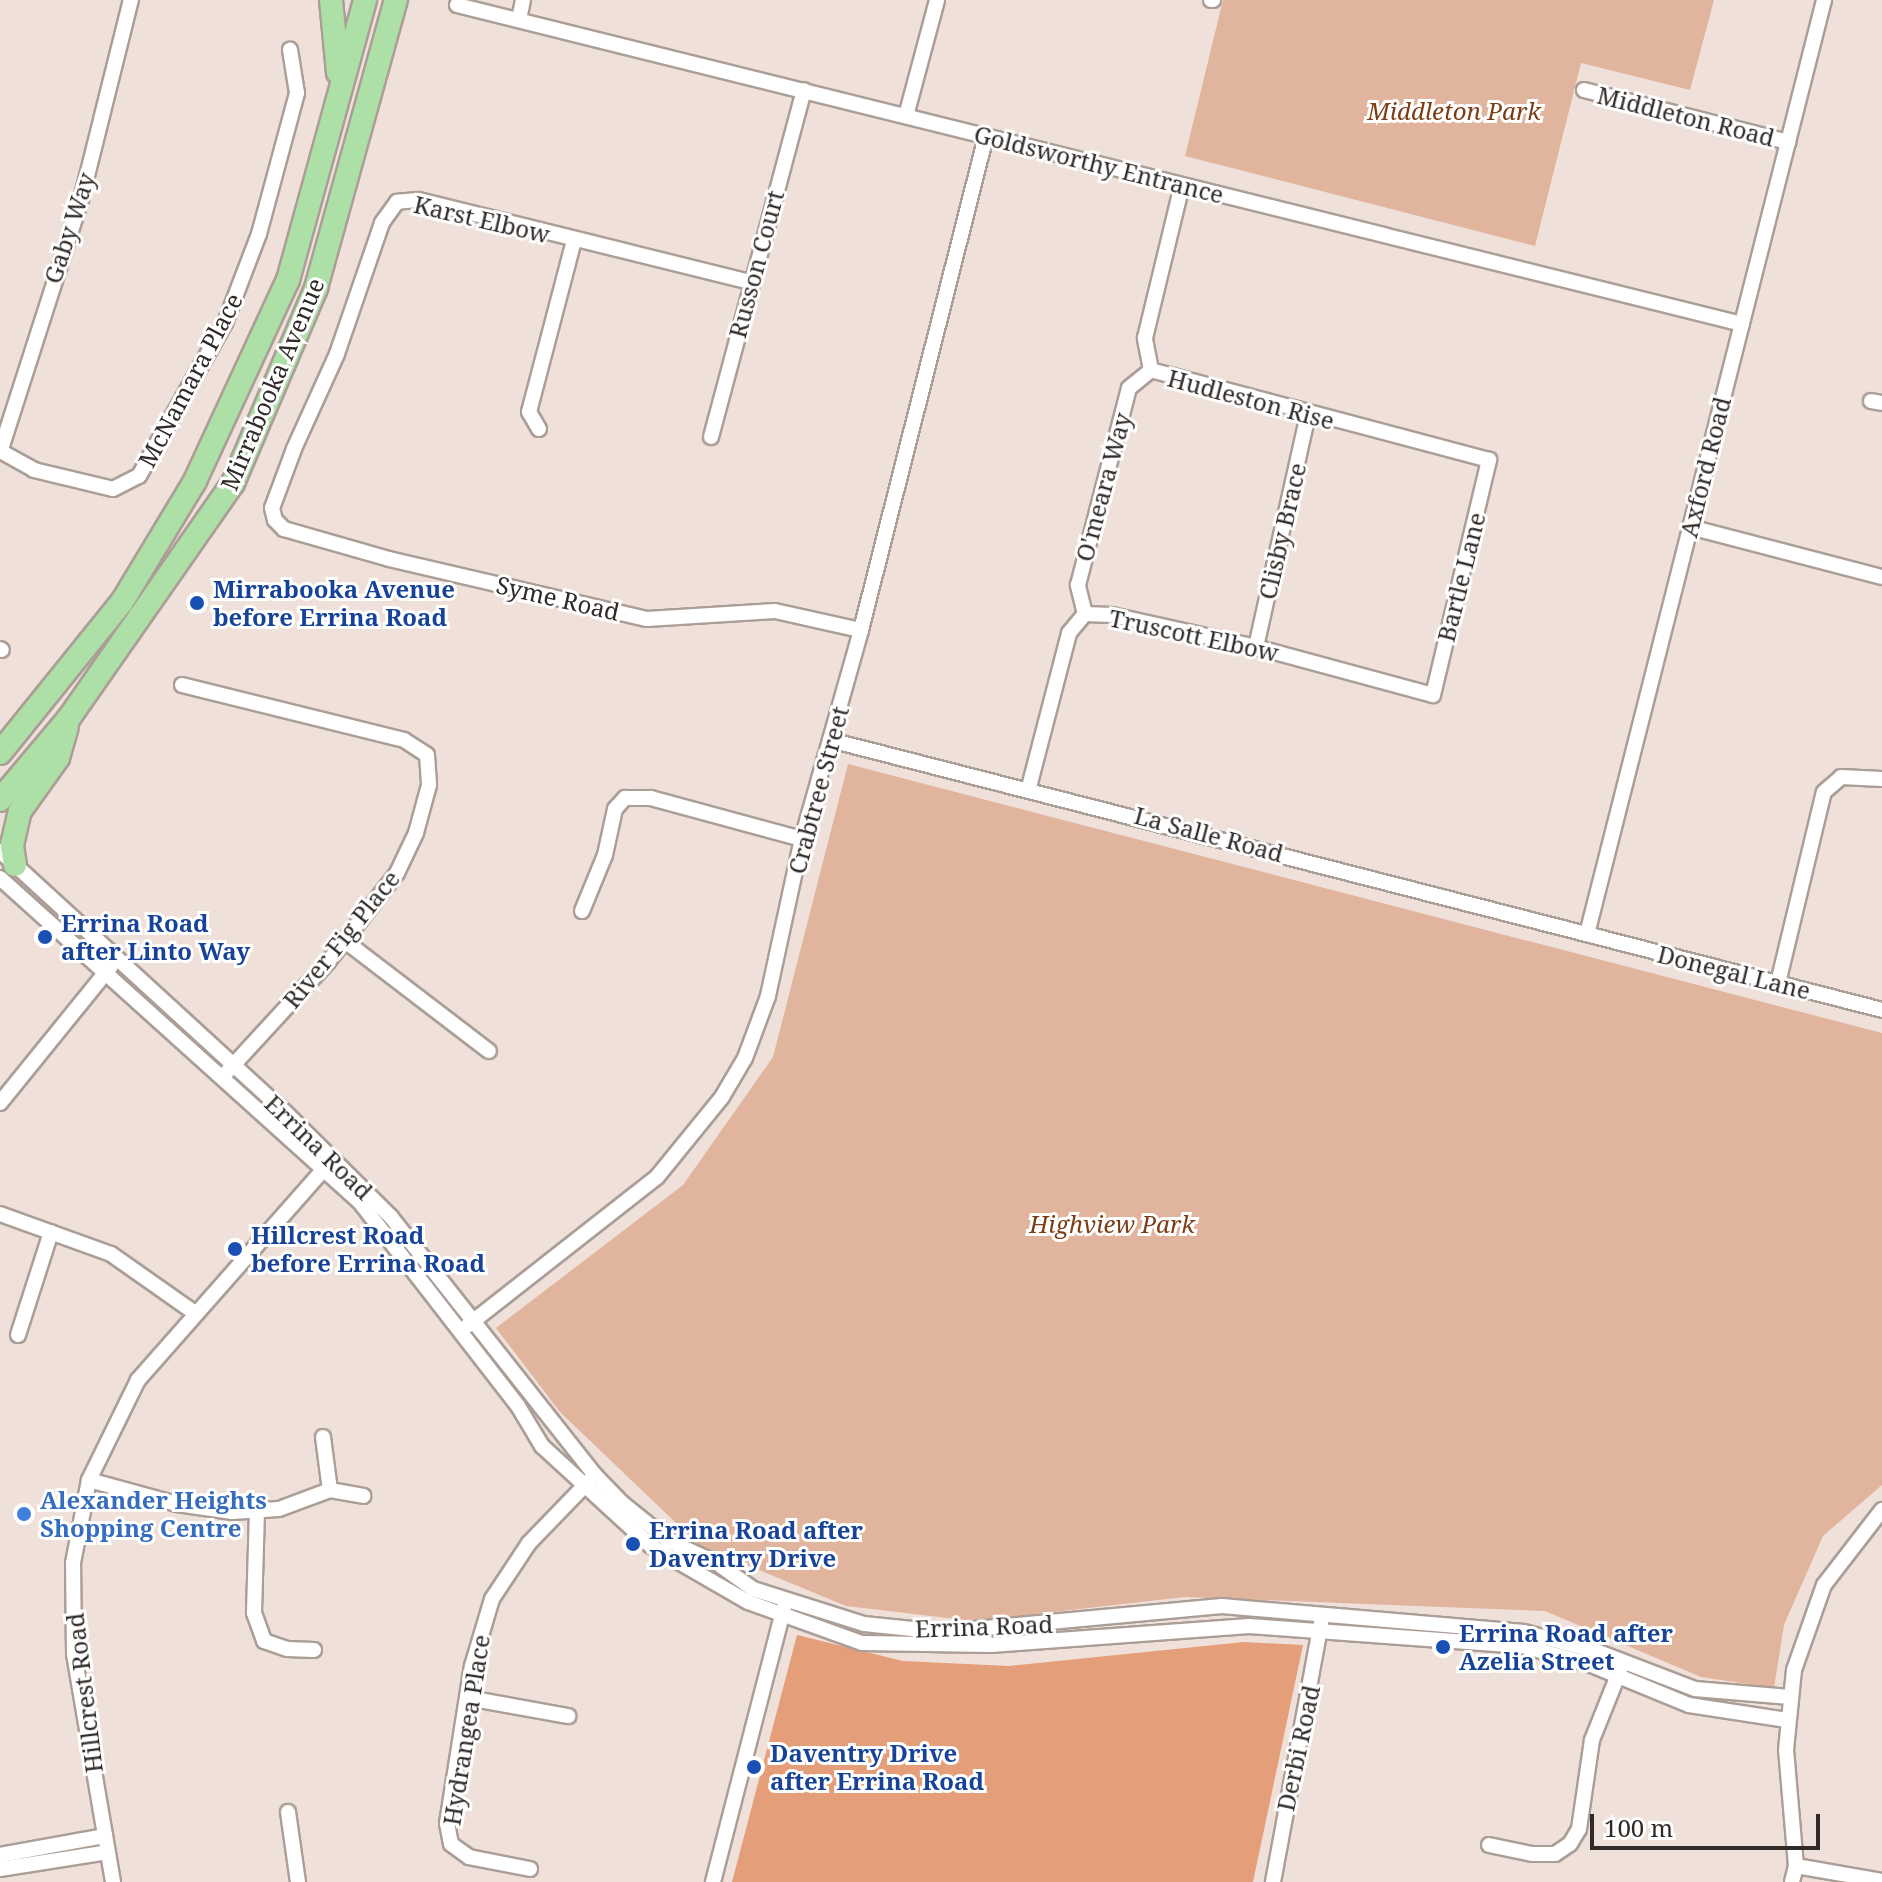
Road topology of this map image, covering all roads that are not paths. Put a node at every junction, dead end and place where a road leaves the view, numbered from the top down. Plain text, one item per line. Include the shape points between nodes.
1 (131, 0) edge
2 (331, 0) edge
3 (365, 0) edge
4 (396, 0) edge
5 (523, 0) edge
6 (937, 0) edge
7 (1824, 0) edge
8 (457, 5) dead end
9 (519, 19) junction
10 (290, 50) dead end
11 (804, 90) junction
12 (1584, 90) dead end
13 (336, 114) junction
14 (906, 116) junction
15 (986, 136) junction
16 (1788, 142) junction
17 (1182, 185) junction
18 (574, 240) junction
19 (750, 282) junction
20 (1742, 324) junction
21 (1151, 370) junction
22 (1308, 415) junction
23 (539, 429) dead end
24 (711, 437) dead end
25 (1, 452) edge
26 (1489, 460) joint
27 (272, 508) joint
28 (1690, 527) junction
29 (1882, 577) edge
30 (1085, 614) junction
31 (861, 630) junction
32 (1256, 647) junction
33 (182, 685) dead end
34 (1433, 695) joint
35 (69, 718) junction
36 (830, 740) junction
37 (0, 753) edge
38 (1882, 779) edge
39 (1029, 787) junction
40 (0, 800) edge
41 (802, 839) junction
42 (5, 865) edge
43 (582, 911) dead end
44 (1587, 934) junction
45 (345, 941) junction
46 (112, 966) junction
47 (1778, 983) junction
48 (1882, 1010) edge
49 (489, 1051) dead end
50 (228, 1070) junction
51 (0, 1103) edge
52 (329, 1163) junction
53 (0, 1214) edge
54 (51, 1232) junction
55 (195, 1313) junction
56 (466, 1326) junction
57 (18, 1335) dead end
58 (323, 1437) dead end
59 (89, 1480) junction
60 (589, 1481) junction
61 (330, 1490) junction
62 (363, 1496) dead end
63 (1882, 1510) edge
64 (257, 1511) junction
65 (784, 1608) junction
66 (1321, 1621) junction
67 (314, 1650) dead end
68 (1620, 1670) junction
69 (1790, 1697) junction
70 (468, 1698) junction
71 (568, 1716) dead end
72 (1787, 1720) junction
73 (288, 1812) dead end
74 (105, 1836) junction
75 (1489, 1845) dead end
76 (108, 1852) junction
77 (0, 1855) edge
78 (1796, 1866) junction
79 (0, 1869) edge
80 (530, 1869) dead end
81 (1882, 1881) edge
82 (113, 1882) edge
83 (298, 1882) edge
84 (713, 1882) edge
85 (1273, 1882) edge
86 (1792, 1882) edge

1 - 25 street, Gaby Way via 82,196
2 - 13 main road
3 - 13 main road, Mirrabooka Avenue
4 - 35 main road, Mirrabooka Avenue via 316,288 233,483
5 - 9 street
6 - 14 street
7 - 16 street, Axford Road
8 - 9 street, Goldsworthy Entrance
9 - 11 street, Goldsworthy Entrance
10 - 25 street, McNamara Place via 297,93 259,234 225,323 139,476 113,489 34,470
11 - 14 street, Goldsworthy Entrance
11 - 19 street, Russon Court
12 - 16 street, Middleton Road
13 - 37 main road, Mirrabooka Avenue via 288,280 195,481 122,602
14 - 15 street, Goldsworthy Entrance
15 - 17 street, Goldsworthy Entrance
15 - 31 street, Crabtree Street
16 - 20 street, Axford Road
17 - 20 street, Goldsworthy Entrance
17 - 21 street, Hudleston Rise via 1145,338
18 - 19 street, Karst Elbow
18 - 23 street via 529,412
18 - 27 street, Karst Elbow via 418,200 397,202 382,223 343,338
19 - 24 street, Russon Court
20 - 28 street, Axford Road
21 - 22 street, Hudleston Rise
21 - 30 street, O'meara Way via 1129,388 1078,585
22 - 26 street, Hudleston Rise
22 - 32 street, Clisby Brace
26 - 34 street, Bartle Lane
27 - 31 street, Syme Road via 284,529 647,619 775,611
28 - 29 street
28 - 44 street, Axford Road
30 - 32 street, Truscott Elbow via 1112,615
30 - 39 street, Truscott Elbow via 1069,633
31 - 36 street, Crabtree Street
32 - 34 street, Truscott Elbow
33 - 45 street, River Fig Place via 404,740 427,755 429,785 408,854
35 - 40 main road, Mirrabooka Avenue
35 - 42 main road via 58,758 20,811
36 - 39 street, La Salle Road
36 - 41 street, Crabtree Street
38 - 47 street via 1841,777 1824,792
39 - 44 street, La Salle Road
41 - 43 street via 651,798 625,798 615,809 605,855
41 - 56 street, Crabtree Street via 768,996 745,1058 722,1097 657,1177
42 - 46 street, Errina Road
44 - 47 street, Donegal Lane
45 - 49 street
45 - 50 street, River Fig Place
46 - 50 street, Errina Road
46 - 51 street
47 - 48 street, Donegal Lane
50 - 52 street, Errina Road
52 - 55 street, Hillcrest Road
52 - 56 street, Errina Road via 391,1217
53 - 54 street
54 - 55 street via 111,1254
54 - 57 street
55 - 59 street, Hillcrest Road via 138,1380
56 - 60 street, Errina Road
56 - 60 street, Errina Road via 533,1435
58 - 61 street
59 - 64 street via 177,1504
59 - 74 street, Hillcrest Road via 73,1563 74,1654
60 - 65 street, Errina Road via 669,1541
60 - 65 street, Errina Road via 651,1546 703,1579
60 - 70 street, Hydrangea Place via 529,1543 492,1599
61 - 62 street
61 - 64 street
63 - 69 street via 1824,1585 1804,1629
64 - 67 street via 254,1613 264,1641
65 - 66 street, Errina Road via 942,1632 1182,1613 1209,1606
65 - 66 street, Errina Road via 862,1643 922,1646
65 - 84 street
66 - 68 street, Errina Road via 1524,1632
66 - 85 street, Derbi Road
68 - 69 street, Errina Road via 1695,1689
68 - 72 street, Errina Road via 1689,1705
68 - 75 street via 1592,1740 1579,1829 1570,1844 1555,1854
69 - 72 street
70 - 71 street
70 - 80 street, Hydrangea Place via 447,1823 451,1844 469,1857
72 - 78 street
73 - 83 street
74 - 76 street, Hillcrest Road
74 - 77 street
76 - 79 street
76 - 82 street, Hillcrest Road
78 - 81 street
78 - 86 street

